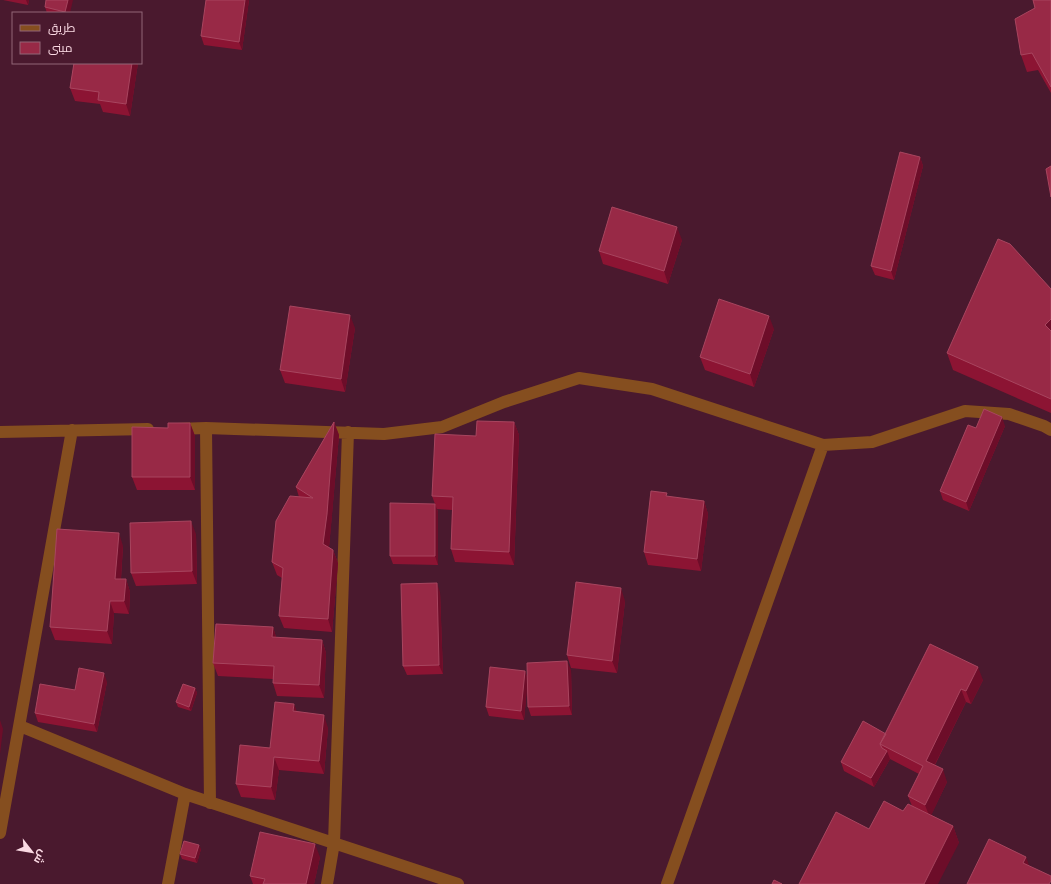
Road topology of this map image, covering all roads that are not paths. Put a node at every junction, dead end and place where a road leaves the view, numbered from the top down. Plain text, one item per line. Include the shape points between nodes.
1 (206, 428) junction
2 (72, 430) junction
3 (1051, 430) edge
4 (0, 432) edge
5 (348, 432) junction
6 (823, 445) junction
7 (20, 726) junction
8 (185, 794) junction
9 (210, 803) junction
10 (0, 834) edge
11 (334, 843) junction
12 (168, 884) edge
13 (327, 884) edge
14 (458, 884) edge
15 (667, 884) edge

1 - 2 street
1 - 5 street
1 - 9 street
2 - 4 street
2 - 7 street
3 - 6 street via 1009,414 965,411 872,442
5 - 6 street via 384,434 442,427 504,402 579,378 652,390
5 - 11 street
6 - 15 street
7 - 8 street
7 - 10 street
8 - 9 street
8 - 12 street
9 - 11 street
11 - 13 street
11 - 14 street

